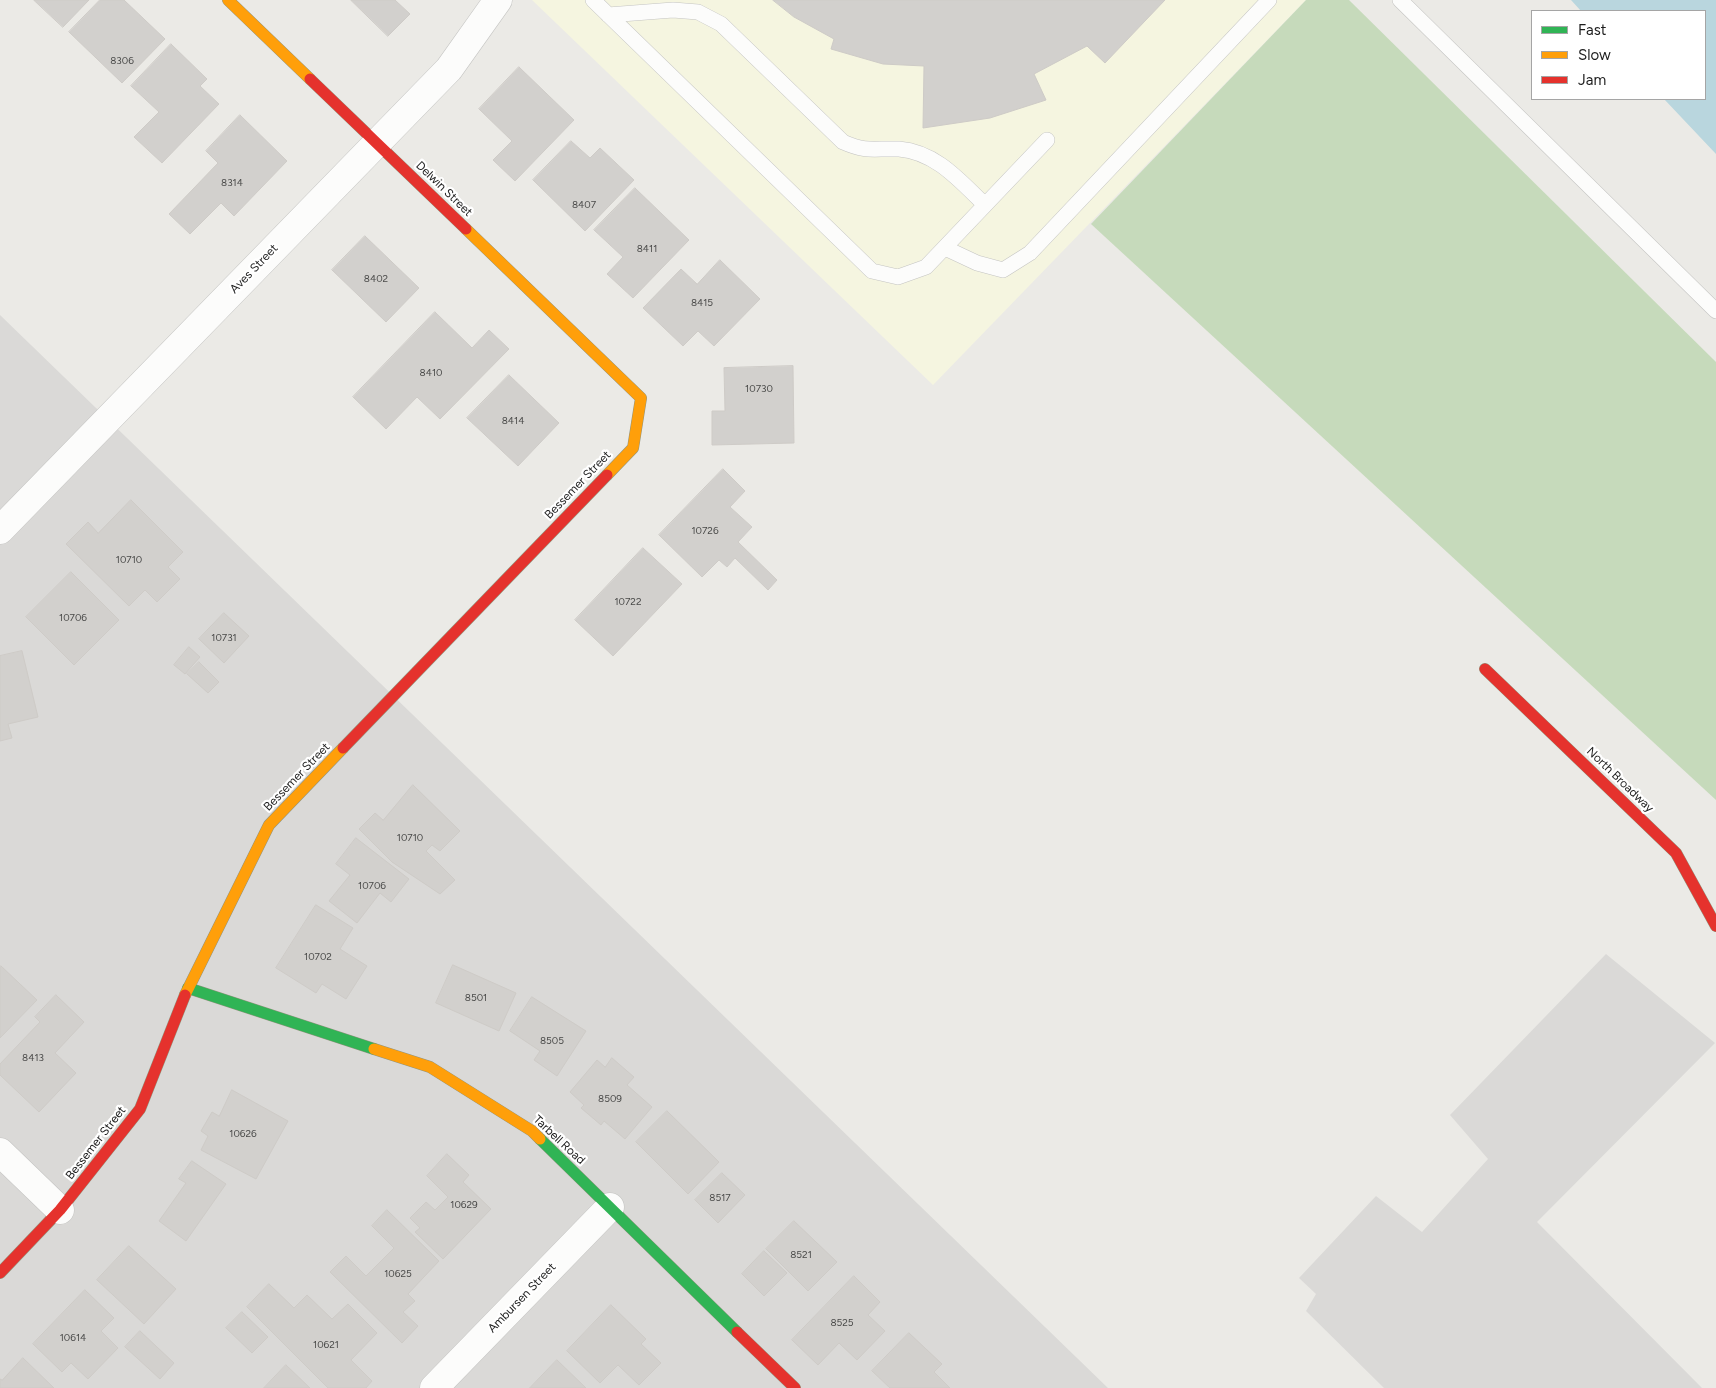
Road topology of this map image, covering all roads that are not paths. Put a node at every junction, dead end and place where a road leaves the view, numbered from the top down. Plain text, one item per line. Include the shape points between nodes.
1 (228, 0) edge
2 (498, 0) edge
3 (593, 0) edge
4 (1269, 0) edge
5 (1400, 0) edge
6 (608, 14) junction
7 (1047, 140) dead end
8 (376, 143) junction
9 (985, 205) junction
10 (945, 248) junction
11 (1716, 311) edge
12 (641, 398) joint
13 (0, 530) edge
14 (1485, 669) dead end
15 (1716, 926) edge
16 (188, 988) junction
17 (0, 1152) edge
18 (610, 1207) junction
19 (60, 1210) junction
20 (0, 1272) edge
21 (434, 1388) edge
22 (795, 1388) edge

1 - 8 street, Delwin Street
2 - 8 street, Aves Street via 449,69
3 - 6 lane
4 - 10 lane via 1030,253 1003,270 977,263
5 - 11 lane
6 - 9 lane via 673,10 698,12 721,24 843,142 862,150 900,149 922,153 947,169
6 - 10 lane via 872,271 898,277 926,267
7 - 9 lane
8 - 12 street, Delwin Street
8 - 13 street, Aves Street
9 - 10 lane
12 - 16 street, Bessemer Street via 633,448 270,825
14 - 15 street, North Broadway via 1676,853
16 - 18 street, Tarbell Road via 430,1067 532,1131
16 - 19 street, Bessemer Street via 140,1109
17 - 19 street
18 - 21 street, Ambursen Street
18 - 22 street, Tarbell Road
19 - 20 street, Bessemer Street

